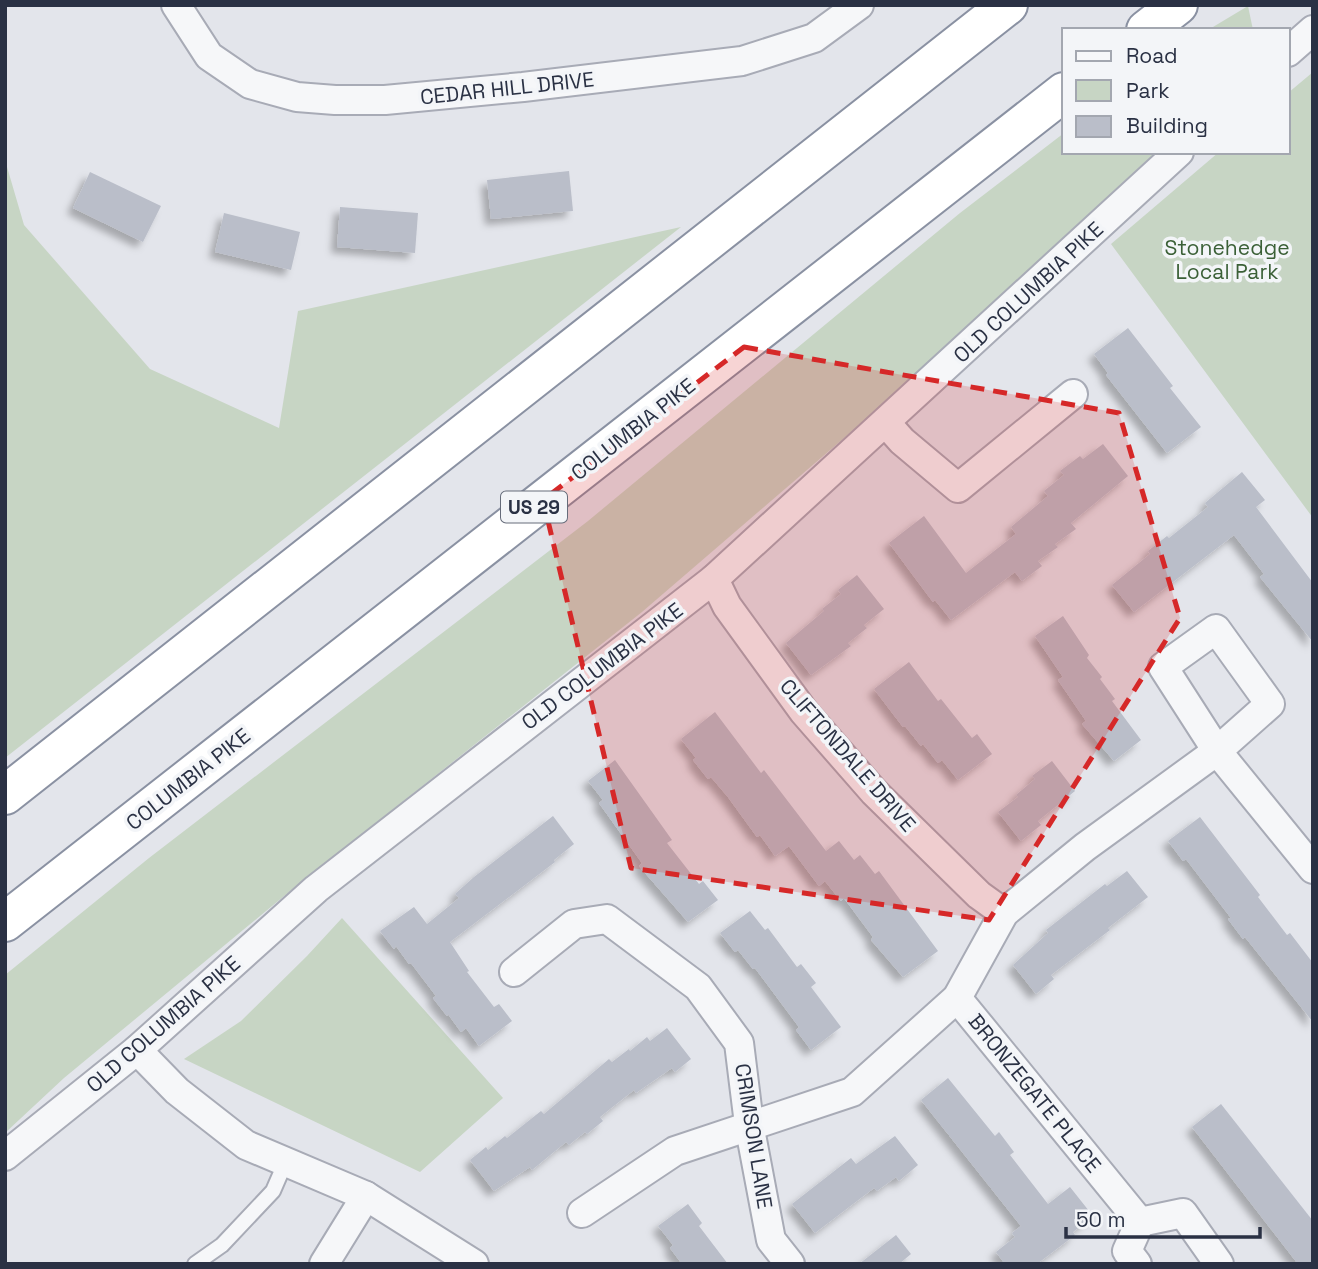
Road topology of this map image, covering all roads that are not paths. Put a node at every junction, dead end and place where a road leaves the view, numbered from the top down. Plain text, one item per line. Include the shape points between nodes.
1 (176, 5) edge
2 (859, 5) edge
3 (1008, 5) edge
4 (1178, 5) edge
5 (1149, 28) edge
6 (1313, 30) edge
7 (1290, 50) edge
8 (1062, 94) edge
9 (1177, 154) edge
10 (1073, 394) dead end
11 (886, 423) junction
12 (714, 579) junction
13 (5, 795) edge
14 (1313, 869) edge
15 (1004, 913) junction
16 (5, 922) edge
17 (514, 972) dead end
18 (957, 998) junction
19 (137, 1050) junction
20 (749, 1124) junction
21 (5, 1156) edge
22 (286, 1161) junction
23 (366, 1196) junction
24 (582, 1213) dead end
25 (1140, 1222) junction
26 (195, 1264) edge
27 (324, 1264) edge
28 (474, 1264) edge
29 (790, 1264) edge
30 (1137, 1264) edge
31 (1219, 1264) edge

1 - 2 street, CEDAR HILL DRIVE via 209,56 250,84 297,97 335,100 496,90 742,61 814,38
3 - 13 highway
4 - 5 highway
6 - 7 street
8 - 16 highway, COLUMBIA PIKE / US 29
9 - 11 street, OLD COLUMBIA PIKE
10 - 11 street via 958,488
11 - 12 street, OLD COLUMBIA PIKE
12 - 15 street, CLIFTONDALE DRIVE via 727,606 804,712 874,792 979,895
12 - 19 street, OLD COLUMBIA PIKE via 316,888
14 - 15 street via 1217,751
15 - 18 street
17 - 20 street, CRIMSON LANE via 574,924 607,919 698,987 739,1043
18 - 20 street via 852,1092
18 - 25 street, BRONZEGATE PLACE
19 - 21 street, OLD COLUMBIA PIKE
19 - 22 street via 177,1091 246,1145
20 - 24 street via 675,1151
20 - 29 street, CRIMSON LANE via 771,1240
22 - 23 street
22 - 26 lane via 273,1191 222,1245
23 - 27 street
23 - 28 street
25 - 30 street via 1127,1251
25 - 31 street via 1183,1213

